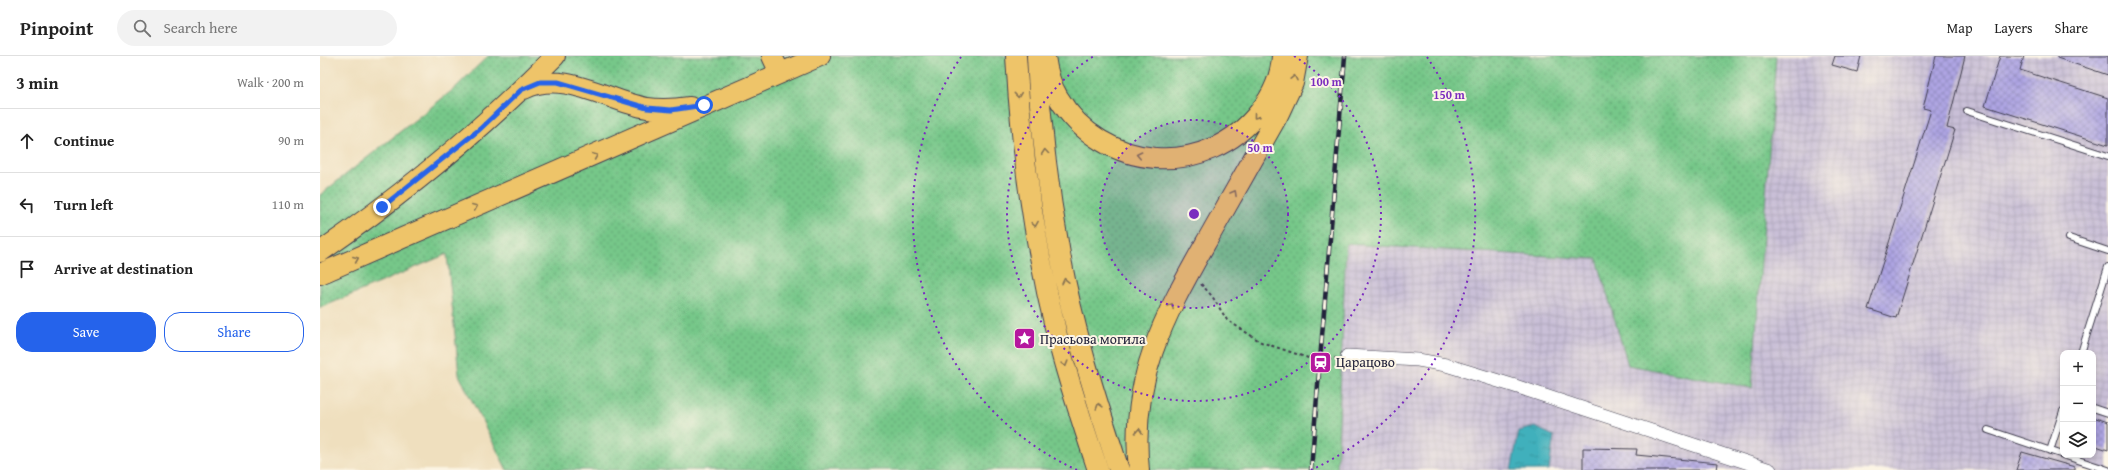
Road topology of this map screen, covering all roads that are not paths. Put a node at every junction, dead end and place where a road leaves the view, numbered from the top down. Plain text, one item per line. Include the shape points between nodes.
1 (555, 56) edge
2 (820, 56) edge
3 (1016, 56) edge
4 (1037, 56) edge
5 (1044, 56) edge
6 (1282, 56) edge
7 (1298, 56) edge
8 (776, 65) edge
9 (521, 90) junction
10 (704, 105) junction
11 (1968, 111) dead end
12 (2108, 156) edge
13 (2069, 238) dead end
14 (2108, 251) edge
15 (320, 252) edge
16 (2108, 268) edge
17 (320, 274) edge
18 (2082, 350) edge
19 (1347, 356) road end
20 (2096, 409) edge
21 (2108, 413) edge
22 (2060, 420) edge
23 (1988, 430) dead end
24 (2050, 451) junction
25 (2060, 454) edge
26 (2072, 458) edge
27 (1098, 470) edge
28 (1119, 470) edge
29 (1139, 470) edge
30 (1770, 470) edge
31 (2108, 470) edge

1 - 9 main road
2 - 8 main road
3 -> 27 main road via 1025,167 1040,259 1058,340
28 -> 4 main road via 1078,335 1060,255 1046,164
6 -> 5 main road via 1276,84 1266,103 1252,121 1234,137 1212,149 1188,157 1162,159 1136,155 1112,147 1089,132 1070,115 1057,97
29 -> 7 main road via 1140,398 1152,350 1168,310 1278,115 1293,83
8 - 10 main road
9 - 10 main road via 540,82 554,81 647,108 671,110
9 - 15 main road via 480,129 432,168
17 -> 10 main road via 639,136
11 - 12 lane
13 - 14 lane
16 - 18 lane
19 - 30 street via 1418,360 1446,365
20 - 21 lane
22 - 24 lane
23 - 24 lane
24 - 25 lane
26 - 31 lane

